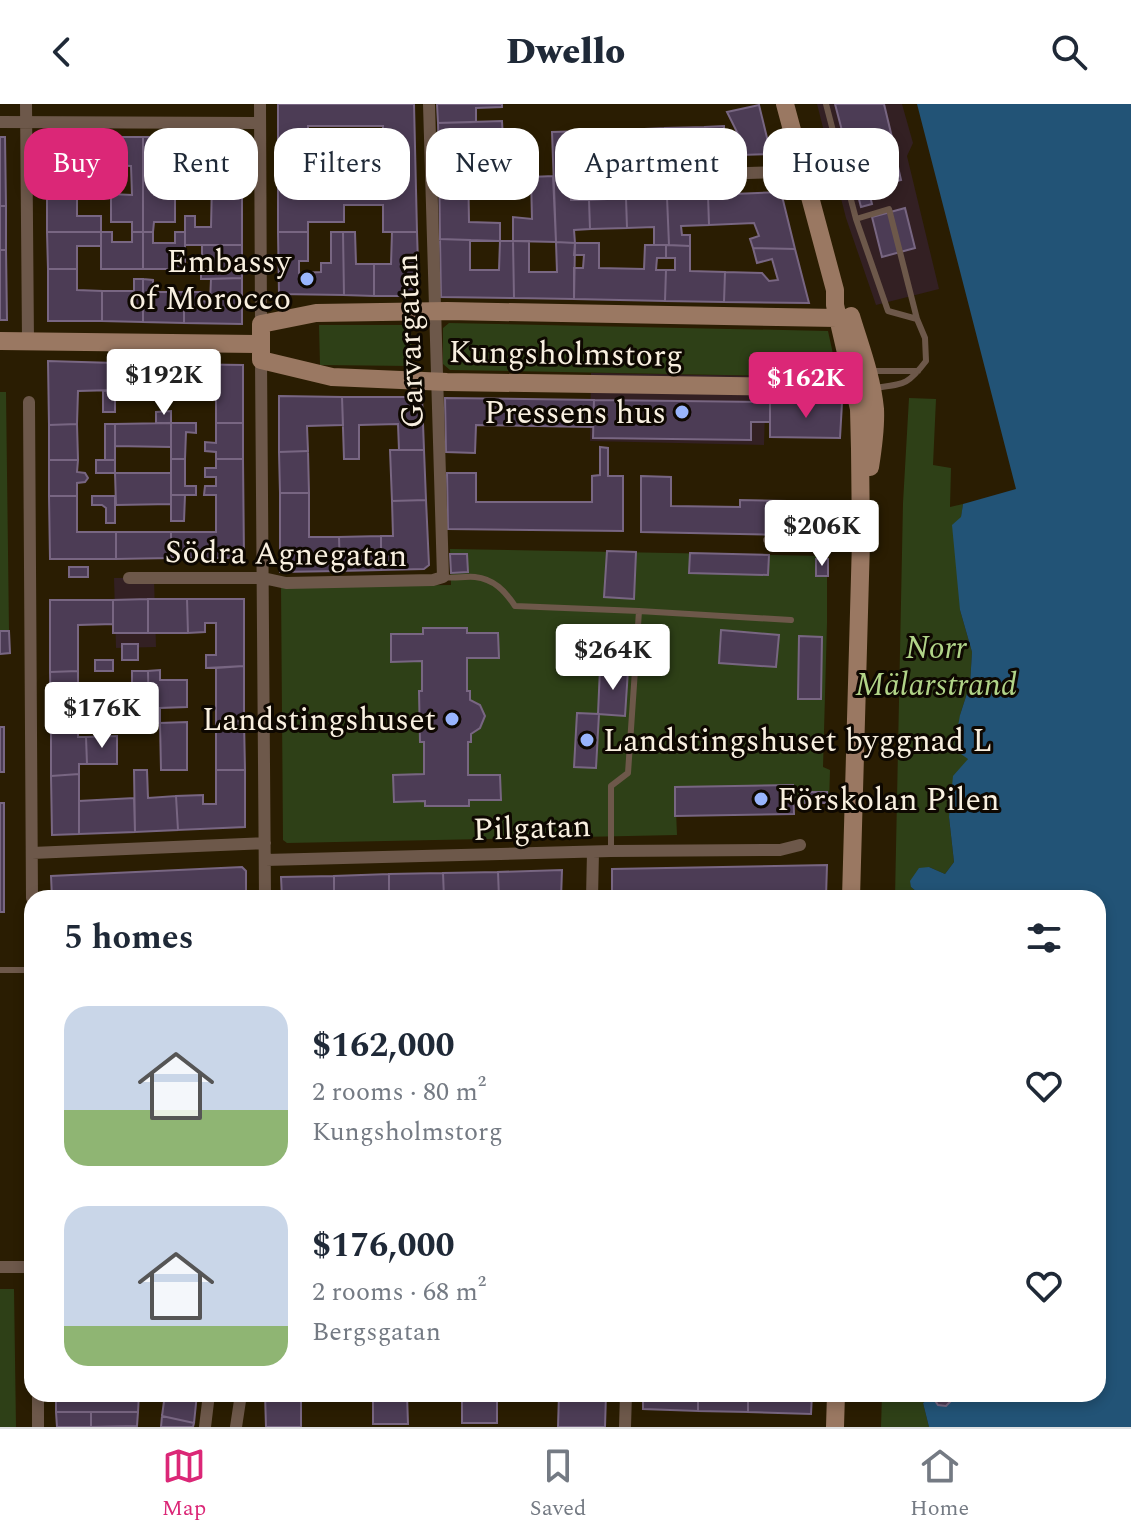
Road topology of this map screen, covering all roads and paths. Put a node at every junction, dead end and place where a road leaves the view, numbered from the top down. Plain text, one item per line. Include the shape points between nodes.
1 (26, 104) edge
2 (260, 104) edge
3 (429, 104) edge
4 (785, 104) edge
5 (826, 104) edge
6 (0, 122) edge
7 (26, 122) junction
8 (260, 123) junction
9 (791, 128) edge
10 (811, 200) edge
11 (856, 219) junction
12 (434, 312) junction
13 (917, 319) junction
14 (846, 322) junction
15 (261, 324) junction
16 (0, 341) edge
17 (28, 341) junction
18 (261, 352) junction
19 (918, 371) junction
20 (436, 381) junction
21 (865, 383) junction
22 (29, 402) dead end
23 (766, 540) dead end
24 (861, 541) junction
25 (443, 577) junction
26 (129, 578) dead end
27 (263, 578) junction
28 (639, 611) junction
29 (791, 620) dead end
30 (265, 843) junction
31 (800, 845) dead end
32 (611, 851) junction
33 (593, 852) junction
34 (32, 853) junction
35 (265, 860) junction
36 (32, 890) edge
37 (265, 890) edge
38 (592, 890) edge
39 (851, 890) edge
40 (0, 970) edge
41 (24, 970) edge
42 (0, 1267) edge
43 (24, 1267) edge
44 (38, 1402) edge
45 (208, 1402) edge
46 (240, 1402) edge
47 (626, 1402) edge
48 (836, 1402) edge
49 (38, 1427) edge
50 (205, 1427) edge
51 (236, 1427) edge
52 (625, 1427) edge
53 (835, 1427) edge

1 - 7 street
2 - 8 street
3 - 12 street, Garvargatan
4 - 9 street
5 - 11 lane
6 - 7 street
7 - 8 street
7 - 17 street
8 - 15 street
10 - 14 street
11 - 13 lane via 888,311
11 - 13 lane via 889,209
12 - 14 street, Kungsholmstorg
12 - 15 street, Kungsholmstorg via 316,313
12 - 20 street, Garvargatan
13 - 19 lane via 926,361
14 - 21 street
15 - 18 street
16 - 17 street, Kungsholmstorg
17 - 18 street, Kungsholmstorg
18 - 20 street, Kungsholmstorg via 332,377
18 - 27 street
19 - 21 lane
19 - 21 lane via 901,385
20 - 21 street, Kungsholmstorg
20 - 25 street, Garvargatan
21 - 24 street via 859,409
22 - 34 street
23 - 24 lane
24 - 39 street
25 - 27 street, Södra Agnegatan via 286,583
25 - 28 lane via 490,581 515,606
26 - 27 street, Södra Agnegatan
27 - 30 street
28 - 29 lane
28 - 32 lane via 628,773 611,786
30 - 34 street
30 - 35 street
31 - 32 street, Pilgatan via 780,850
32 - 33 street, Pilgatan
33 - 35 street, Pilgatan
33 - 38 street
34 - 36 street
35 - 37 street
40 - 41 lane
42 - 43 street
44 - 49 street
45 - 50 street
46 - 51 street
47 - 52 street
48 - 53 street

